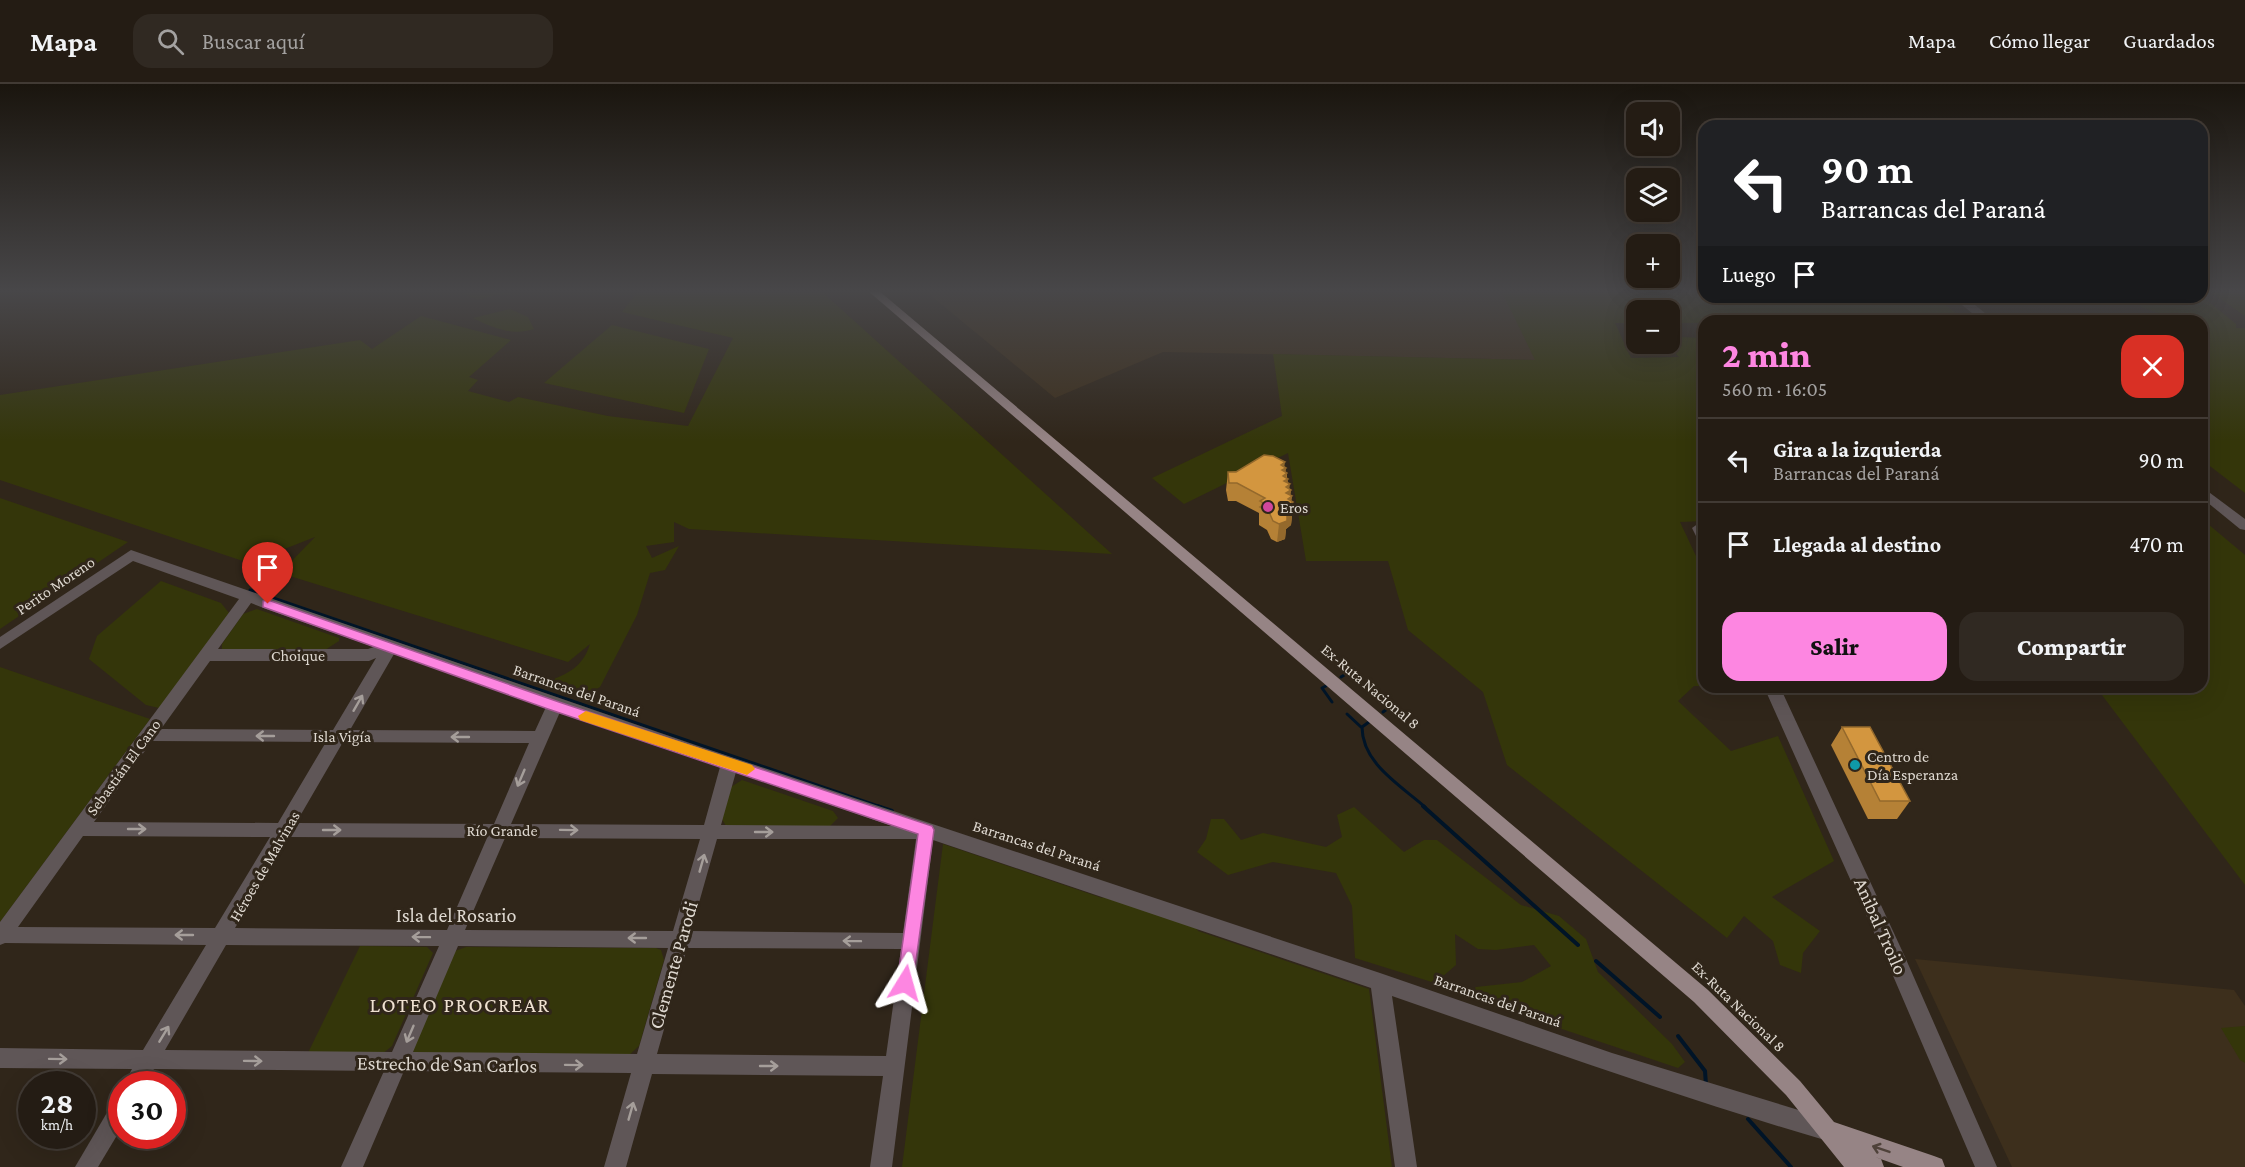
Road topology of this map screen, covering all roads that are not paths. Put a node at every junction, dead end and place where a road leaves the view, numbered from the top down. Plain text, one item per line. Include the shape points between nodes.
1 (931, 341) edge
2 (2208, 496) edge
3 (2245, 526) edge
4 (130, 555) joint
5 (248, 597) junction
6 (0, 644) edge
7 (391, 646) junction
8 (204, 655) junction
9 (1775, 693) edge
10 (554, 706) junction
11 (146, 735) junction
12 (339, 736) junction
13 (539, 737) junction
14 (730, 764) junction
15 (78, 829) junction
16 (285, 830) junction
17 (499, 830) junction
18 (926, 830) junction
19 (711, 832) junction
20 (1, 936) edge
21 (223, 936) junction
22 (451, 938) junction
23 (680, 938) junction
24 (911, 941) junction
25 (1380, 981) junction
26 (0, 1059) edge
27 (149, 1060) junction
28 (398, 1063) junction
29 (644, 1066) junction
30 (894, 1066) junction
31 (142, 1071) edge
32 (108, 1130) edge
33 (1828, 1130) junction
34 (1861, 1165) edge
35 (86, 1167) edge
36 (352, 1167) edge
37 (615, 1167) edge
38 (881, 1167) edge
39 (1406, 1167) edge
40 (1934, 1167) edge
41 (1986, 1167) edge

1 - 33 main road, Ex-Ruta Nacional 8 via 1692,988 1793,1088
2 - 3 street
4 - 5 street, Barrancas del Paraná
4 - 6 street, Perito Moreno
5 - 7 street, Barrancas del Paraná
5 - 8 street, Sebastián El Cano
7 - 8 street, Choique via 369,655
7 - 10 street, Barrancas del Paraná
12 -> 7 street, Héroes de Malvinas
8 - 11 street, Sebastián El Cano
9 - 41 street, Anibal Troilo
10 - 13 street
10 - 14 street, Barrancas del Paraná
12 -> 11 street, Isla Vigía
11 - 15 street, Sebastián El Cano
13 -> 12 street, Isla Vigía
12 - 16 street, Héroes de Malvinas
13 -> 17 street
14 - 18 street, Barrancas del Paraná
14 - 19 street, Clemente Parodi
15 -> 16 street, Río Grande
15 - 20 street, Sebastián El Cano
16 -> 17 street, Río Grande
16 - 21 street, Héroes de Malvinas
17 -> 19 street, Río Grande
17 - 22 street
19 -> 18 street, Río Grande
18 - 24 street
18 - 25 street, Barrancas del Paraná
23 -> 19 street, Clemente Parodi
21 -> 20 street, Isla del Rosario
22 -> 21 street, Isla del Rosario
27 -> 21 street, Héroes de Malvinas
23 -> 22 street, Isla del Rosario
22 -> 28 street
24 -> 23 street, Isla del Rosario
23 - 29 street, Clemente Parodi
24 - 30 street
25 - 33 street, Barrancas del Paraná via 1736,1104
25 - 39 street
26 -> 27 street, Estrecho de San Carlos
27 -> 28 street, Estrecho de San Carlos
27 - 31 street, Héroes de Malvinas
28 -> 29 street, Estrecho de San Carlos
28 - 36 street
29 -> 30 street, Estrecho de San Carlos
37 -> 29 street, Clemente Parodi
30 - 38 street
32 - 35 street
33 - 34 main road, Ex-Ruta Nacional 8
40 -> 33 main road, Barrancas del Paraná

